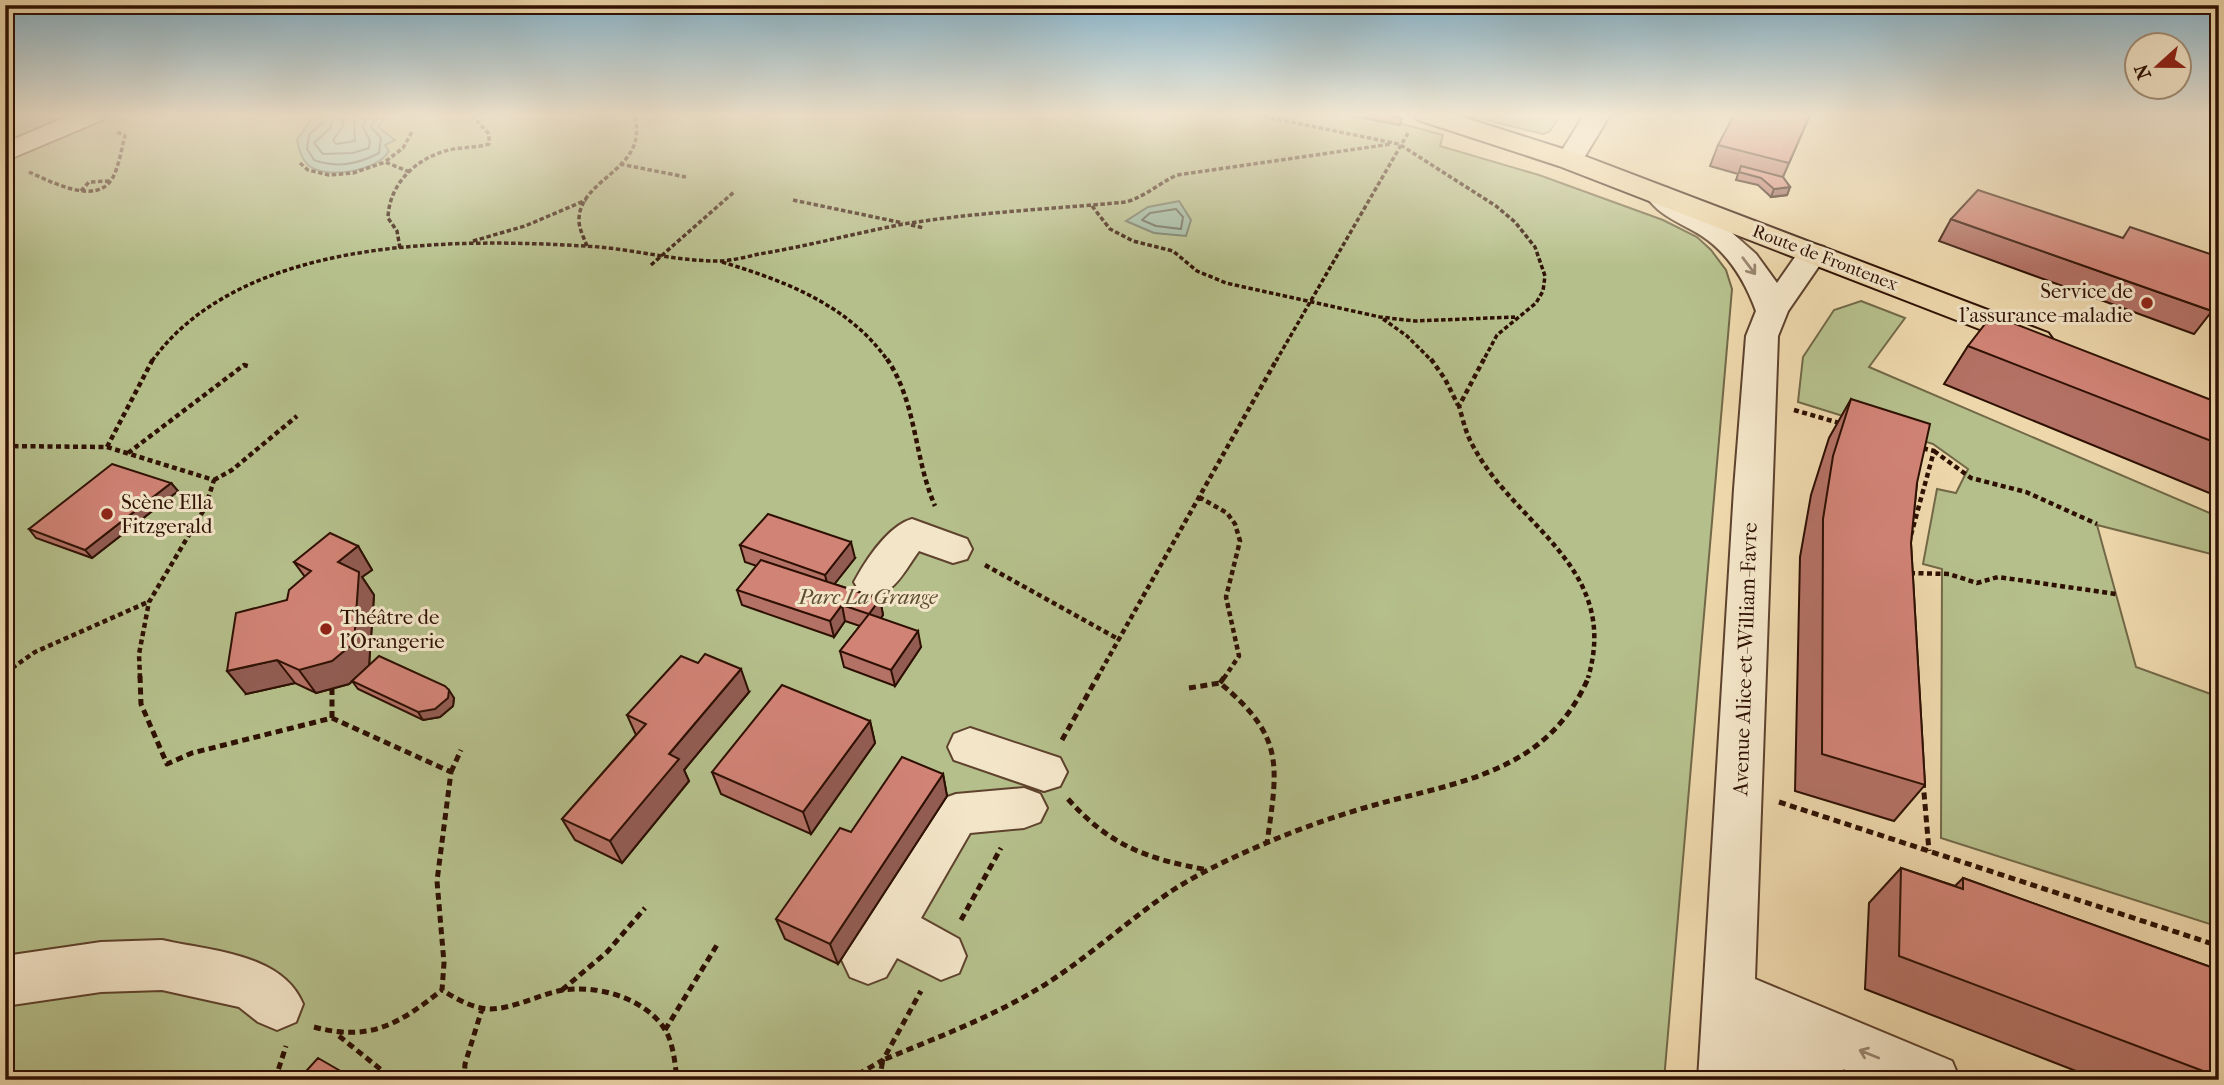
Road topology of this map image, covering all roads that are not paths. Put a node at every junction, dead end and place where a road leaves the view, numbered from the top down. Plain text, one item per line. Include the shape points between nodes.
1 (1584, 166) edge
2 (1658, 194) junction
3 (1812, 253) junction
4 (1772, 311) junction
5 (2066, 351) edge
6 (953, 549) road end
7 (874, 582) dead end
8 (970, 747) dead end
9 (941, 956) road end
10 (5, 981) edge
11 (277, 1004) road end
12 (1728, 1040) edge
13 (1820, 1080) edge
14 (1933, 1080) edge

1 - 2 main road, Route de Frontenex
2 - 3 main road, Route de Frontenex
2 -> 4 street via 1685,218 1712,230 1745,260 1761,282
3 - 4 street, Avenue Alice-et-William-Favre
3 - 5 main road, Route de Frontenex
4 - 12 street, Avenue Alice-et-William-Favre via 1762,336 1752,489
6 - 7 street via 897,528
8 - 9 street via 1034,790 956,814 878,943
10 - 11 street via 101,967 162,965 251,985
12 - 13 street
14 -> 12 street

